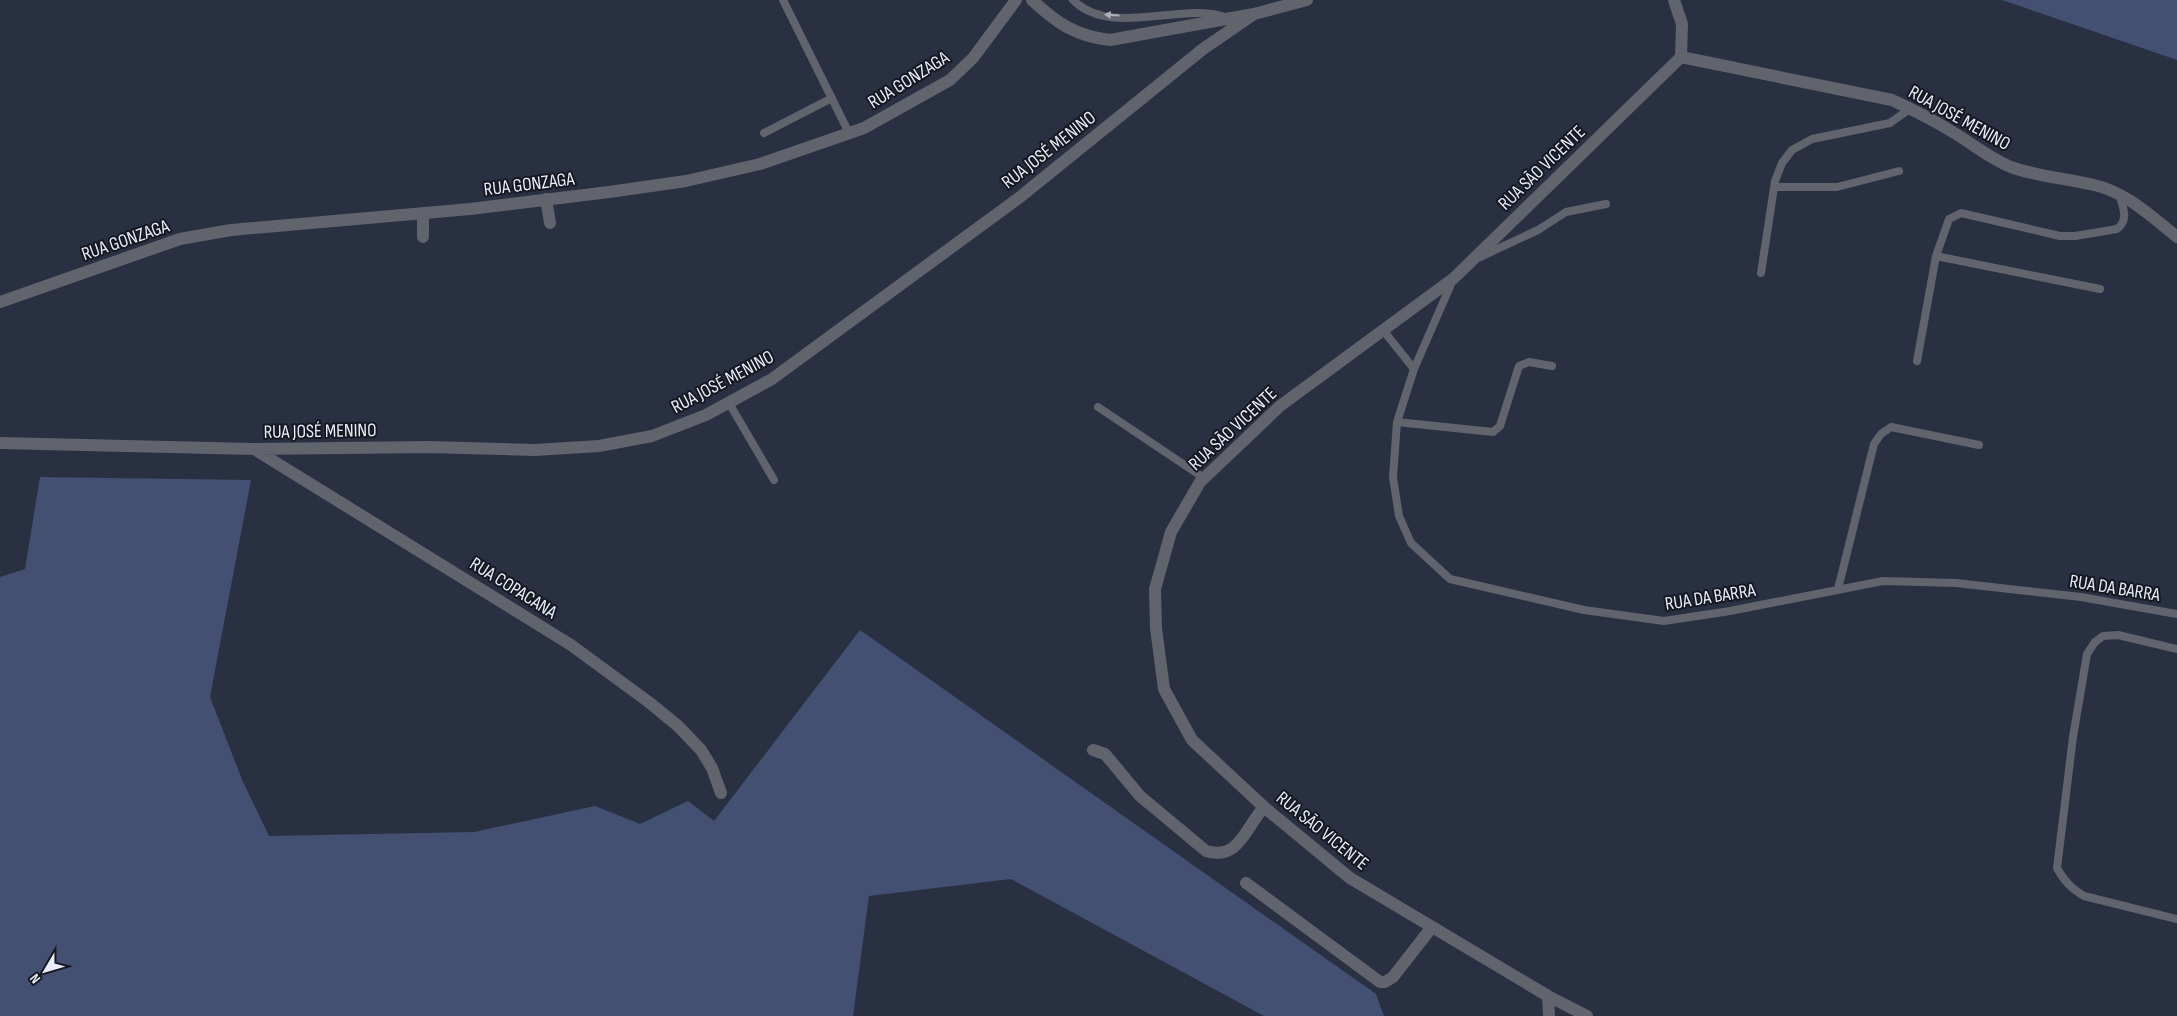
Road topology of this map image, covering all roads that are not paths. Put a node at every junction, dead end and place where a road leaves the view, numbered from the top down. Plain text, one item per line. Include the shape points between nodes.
1 (783, 0) edge
2 (1016, 0) edge
3 (1032, 0) edge
4 (1072, 0) edge
5 (1307, 0) edge
6 (1674, 0) edge
7 (1254, 14) junction
8 (1228, 18) junction
9 (1680, 57) junction
10 (832, 98) junction
11 (1911, 108) junction
12 (764, 133) dead end
13 (849, 133) junction
14 (1899, 171) dead end
15 (1774, 188) junction
16 (2120, 196) junction
17 (546, 200) junction
18 (1606, 204) dead end
19 (423, 213) junction
20 (550, 223) dead end
21 (424, 237) dead end
22 (2177, 237) edge
23 (1936, 256) junction
24 (1473, 260) junction
25 (1761, 274) dead end
26 (1454, 278) junction
27 (2100, 289) dead end
28 (0, 302) edge
29 (1383, 330) junction
30 (1917, 361) dead end
31 (1552, 366) dead end
32 (1414, 369) junction
33 (729, 402) junction
34 (1098, 407) dead end
35 (1397, 422) junction
36 (0, 443) edge
37 (1979, 445) dead end
38 (254, 449) junction
39 (1204, 478) junction
40 (774, 480) dead end
41 (1838, 589) junction
42 (2177, 614) edge
43 (2177, 649) edge
44 (1093, 750) dead end
45 (721, 793) dead end
46 (1264, 807) junction
47 (1246, 883) dead end
48 (2177, 920) edge
49 (1432, 927) junction
50 (1548, 996) junction
51 (1549, 1016) edge
52 (1587, 1016) edge

1 - 10 lane
2 - 13 street, RUA GONZAGA via 973,58 950,80 864,128
3 - 8 street via 1061,23 1087,37 1110,40
8 -> 4 lane via 1198,8 1117,16 1094,13
5 - 7 street
6 - 9 street via 1682,24
7 - 8 street
7 - 33 street, RUA JOSÉ MENINO via 1203,48 1004,209 772,379
9 - 11 street, RUA JOSÉ MENINO via 1892,100
9 - 24 street, RUA SÃO VICENTE
10 - 12 lane
10 - 13 lane
11 - 15 lane via 1890,123 1801,144 1782,163
11 - 16 street, RUA JOSÉ MENINO via 2012,167 2095,185
13 - 17 street, RUA GONZAGA via 760,164 695,179
14 - 15 lane via 1837,187
15 - 25 lane
16 - 22 street, RUA JOSÉ MENINO via 2131,200
16 - 23 lane via 2124,215 2122,225 2117,229 2075,236 2060,236 1957,214 1947,222
17 - 19 street, RUA GONZAGA
17 - 20 street
18 - 24 lane via 1566,212 1538,230
19 - 21 street
19 - 28 street, RUA GONZAGA via 231,230 180,239
23 - 27 lane
23 - 30 lane
24 - 26 street, RUA SÃO VICENTE
26 - 29 street, RUA SÃO VICENTE
26 - 32 lane, RUA DA BARRA
29 - 32 lane
29 - 39 street, RUA SÃO VICENTE via 1280,406
31 - 35 lane via 1529,362 1519,366 1500,426 1493,432
32 - 35 lane, RUA DA BARRA
33 - 38 street, RUA JOSÉ MENINO via 706,415 652,436 599,446 535,450
33 - 40 lane
34 - 39 lane
35 - 41 lane, RUA DA BARRA via 1394,477 1399,516 1411,543 1450,579 1584,610 1664,621
36 - 38 street, RUA JOSÉ MENINO
37 - 41 lane via 1891,427 1881,434 1874,444
38 - 45 street, RUA COPACANA via 571,645 650,703 701,750
39 - 46 street, RUA SÃO VICENTE via 1171,532 1155,589 1164,689 1192,740
41 - 42 lane, RUA DA BARRA via 1883,581 1956,583 2081,597
43 - 48 lane via 2118,635 2103,636 2087,654 2057,868 2063,880 2084,896
44 - 46 street via 1105,754 1140,796 1206,851 1214,854 1229,852 1237,846
46 - 49 street, RUA SÃO VICENTE via 1350,878
47 - 49 street via 1380,982 1393,977
49 - 50 street, RUA SÃO VICENTE
50 - 51 street
50 - 52 street, RUA SÃO VICENTE

